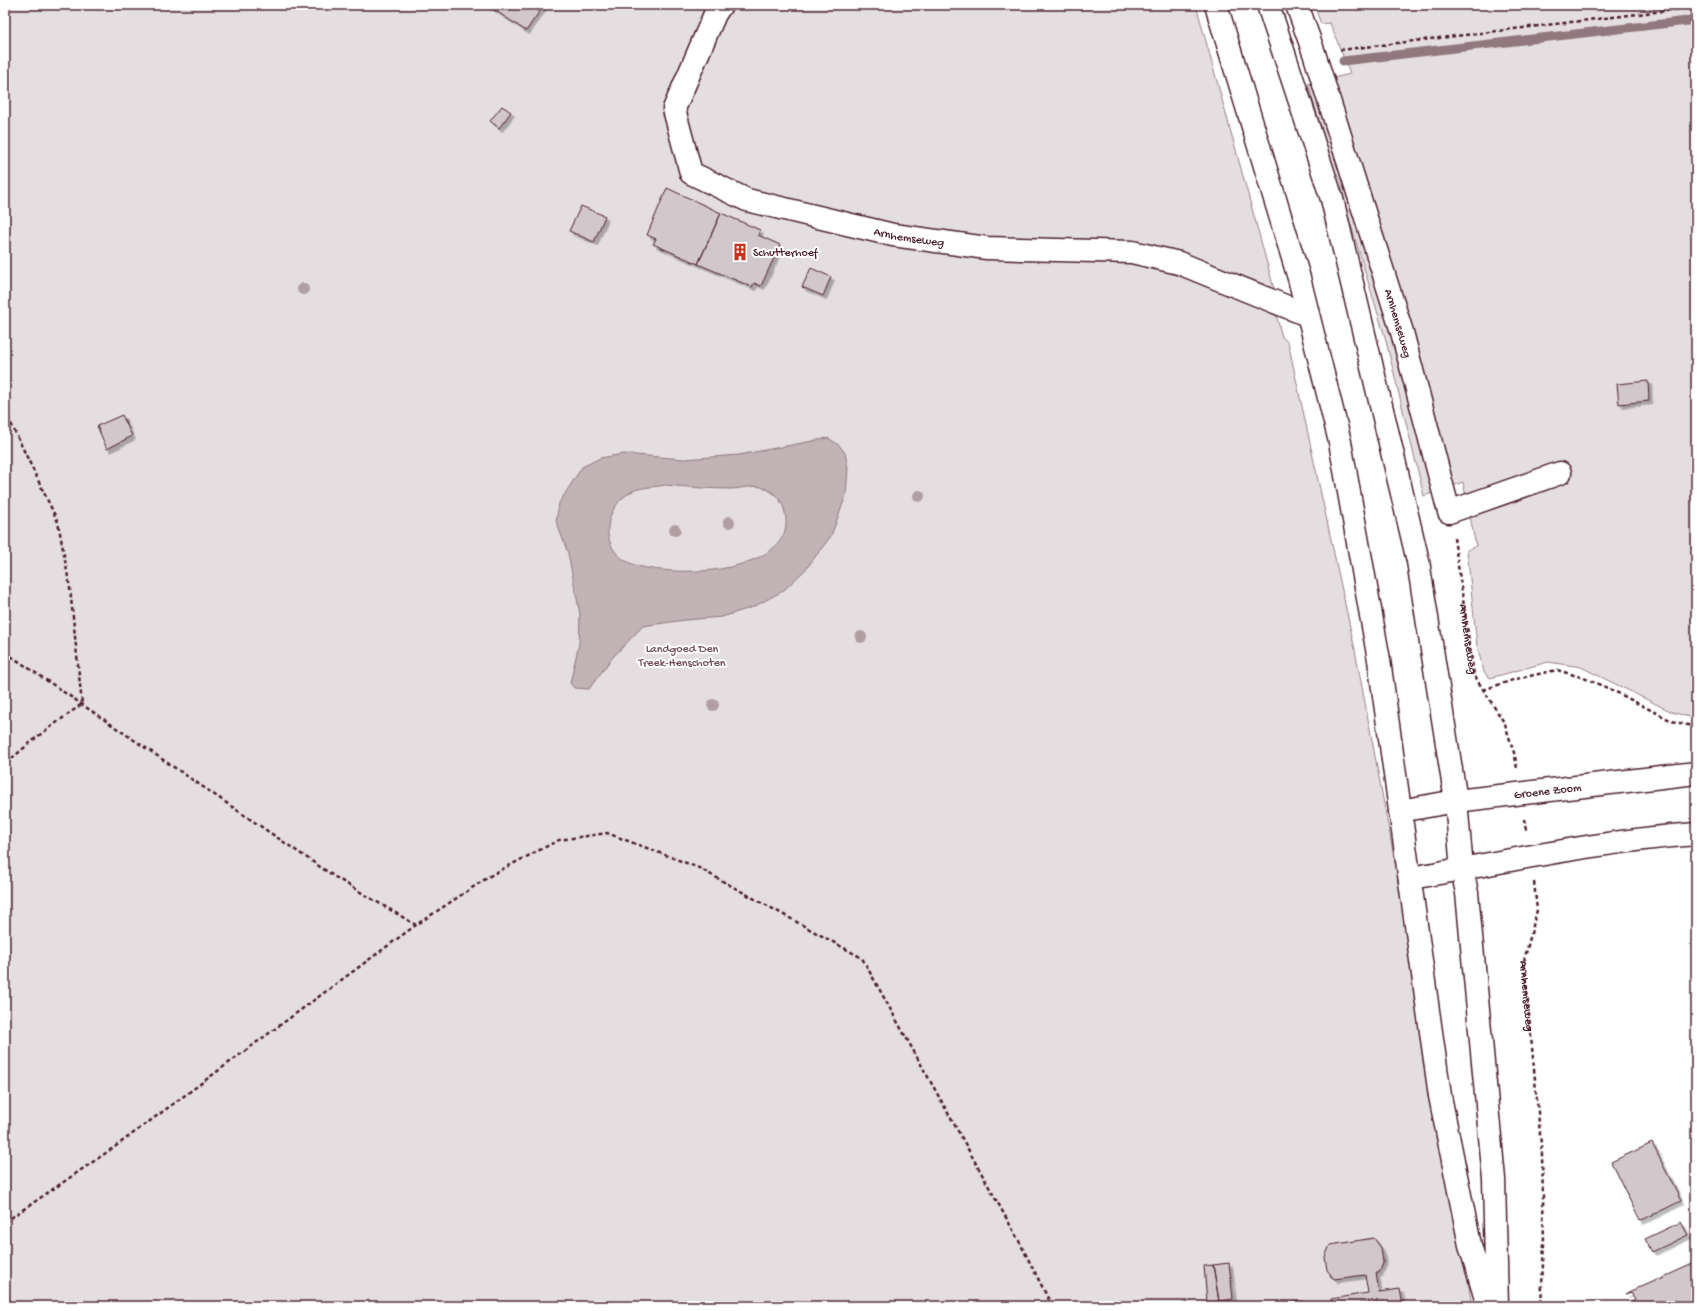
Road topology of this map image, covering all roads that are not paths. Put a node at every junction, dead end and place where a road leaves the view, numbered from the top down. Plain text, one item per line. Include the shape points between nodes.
1 (721, 5) edge
2 (1216, 5) edge
3 (1268, 5) edge
4 (1297, 5) edge
5 (1307, 314) junction
6 (1560, 473) dead end
7 (1696, 773) edge
8 (1456, 801) junction
9 (1400, 811) junction
10 (1696, 834) edge
11 (1462, 869) junction
12 (1410, 878) junction
13 (1488, 1306) edge
14 (1497, 1306) edge

1 - 5 main road, Arnhemseweg via 674,109 691,173 747,200 893,235 987,248 1132,252 1148,255 1179,263
2 - 5 main road via 1299,278
3 - 8 main road via 1332,199 1418,561
4 - 6 main road, Arnhemseweg via 1402,332 1449,512
5 - 9 main road via 1340,442 1379,660
7 - 8 main road, Groene Zoom
8 - 9 main road, Groene Zoom
8 - 11 main road
9 - 12 main road
10 - 11 main road via 1648,837
11 - 12 main road
11 - 14 main road via 1467,893 1494,1179
12 - 13 main road via 1440,1096 1470,1245

